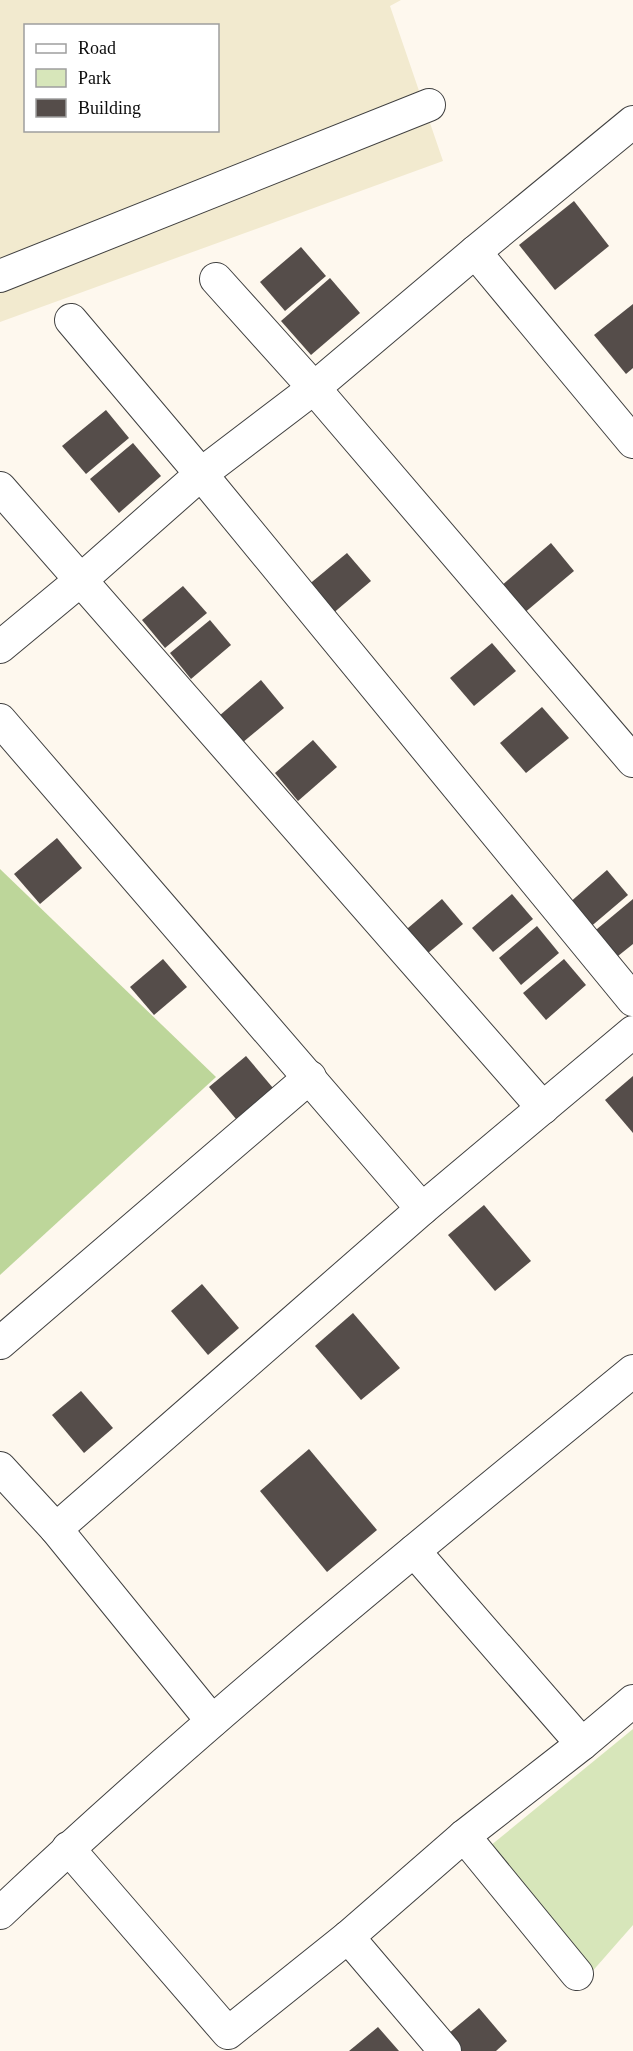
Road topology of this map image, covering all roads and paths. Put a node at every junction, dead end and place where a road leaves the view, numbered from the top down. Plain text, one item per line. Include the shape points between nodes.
1 (429, 105) dead end
2 (633, 122) edge
3 (474, 252) junction
4 (0, 276) edge
5 (216, 279) dead end
6 (71, 320) dead end
7 (314, 388) junction
8 (633, 442) edge
9 (201, 474) junction
10 (0, 488) edge
11 (82, 579) junction
12 (0, 646) edge
13 (0, 720) edge
14 (633, 761) edge
15 (633, 1000) edge
16 (633, 1032) edge
17 (310, 1077) junction
18 (543, 1108) junction
19 (422, 1209) junction
20 (0, 1343) edge
21 (633, 1371) edge
22 (0, 1468) edge
23 (56, 1529) junction
24 (414, 1551) junction
25 (633, 1701) edge
26 (212, 1721) junction
27 (582, 1744) junction
28 (464, 1836) junction
29 (68, 1848) junction
30 (0, 1913) edge
31 (348, 1937) junction
32 (577, 1974) dead end
33 (236, 2042) edge
34 (445, 2051) edge

1 - 4 street
2 - 3 street
3 - 7 street
3 - 8 street
5 - 7 street
6 - 9 street
7 - 9 street
7 - 14 street
9 - 11 street
9 - 15 street
10 - 11 street
11 - 12 street
11 - 18 street
13 - 17 street
16 - 18 street
17 - 19 street
17 - 20 street
18 - 19 street
19 - 23 street
21 - 24 street
22 - 23 street
23 - 26 street
24 - 26 street
24 - 27 street
25 - 27 street
26 - 29 street
27 - 28 street
28 - 31 street
28 - 32 street
29 - 30 street
29 - 33 street
31 - 33 street
31 - 34 street

